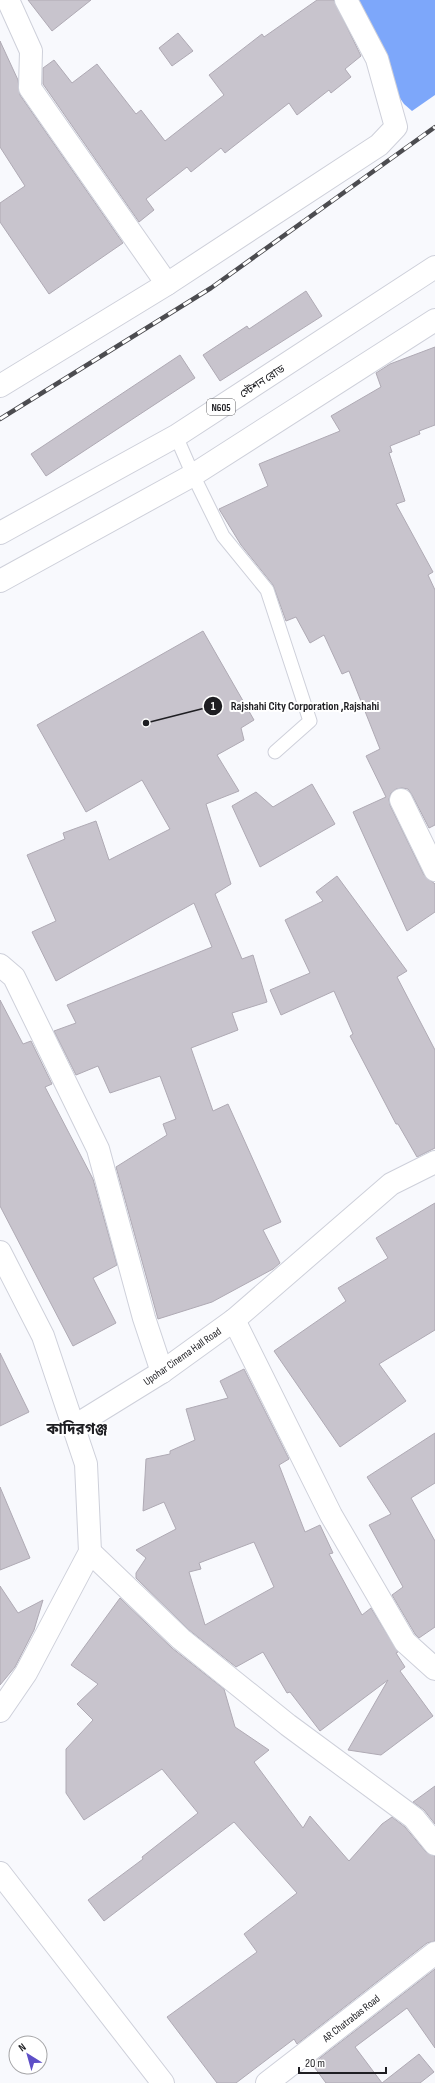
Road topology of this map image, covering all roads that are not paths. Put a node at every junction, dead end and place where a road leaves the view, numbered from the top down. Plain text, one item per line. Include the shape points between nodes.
1 (8, 0) edge
2 (346, 0) edge
3 (435, 267) edge
4 (167, 284) junction
5 (435, 320) edge
6 (0, 386) edge
7 (176, 436) junction
8 (193, 475) junction
9 (0, 534) edge
10 (0, 581) edge
11 (275, 752) dead end
12 (401, 800) dead end
13 (435, 870) edge
14 (0, 965) edge
15 (435, 1162) edge
16 (0, 1252) edge
17 (234, 1320) junction
18 (162, 1372) junction
19 (73, 1427) junction
20 (90, 1552) junction
21 (435, 1669) edge
22 (0, 1711) edge
23 (435, 1844) edge
24 (0, 1874) edge
25 (435, 1953) edge
26 (163, 2083) edge
27 (267, 2083) edge

1 - 4 main road via 31,51 30,88
2 - 4 main road via 377,59 396,127 379,146
3 - 7 main road, স্টেশন রোড / N605
4 - 6 main road
5 - 8 main road
7 - 8 lane
7 - 9 main road, স্টেশন রোড / N605
8 - 10 main road
8 - 11 lane via 223,536 267,590 310,721
12 - 13 main road
14 - 18 main road via 14,977 98,1149 144,1318
15 - 17 main road, Upohar Cinema Hall Road via 391,1184
16 - 19 main road via 43,1336
17 - 18 main road, Upohar Cinema Hall Road
17 - 21 main road via 331,1514 405,1642
18 - 19 main road, Upohar Cinema Hall Road
19 - 20 main road via 86,1464
20 - 22 main road via 26,1673
20 - 23 main road via 181,1639 288,1725 414,1818
24 - 26 main road
25 - 27 main road, AR Chatrabas Road

